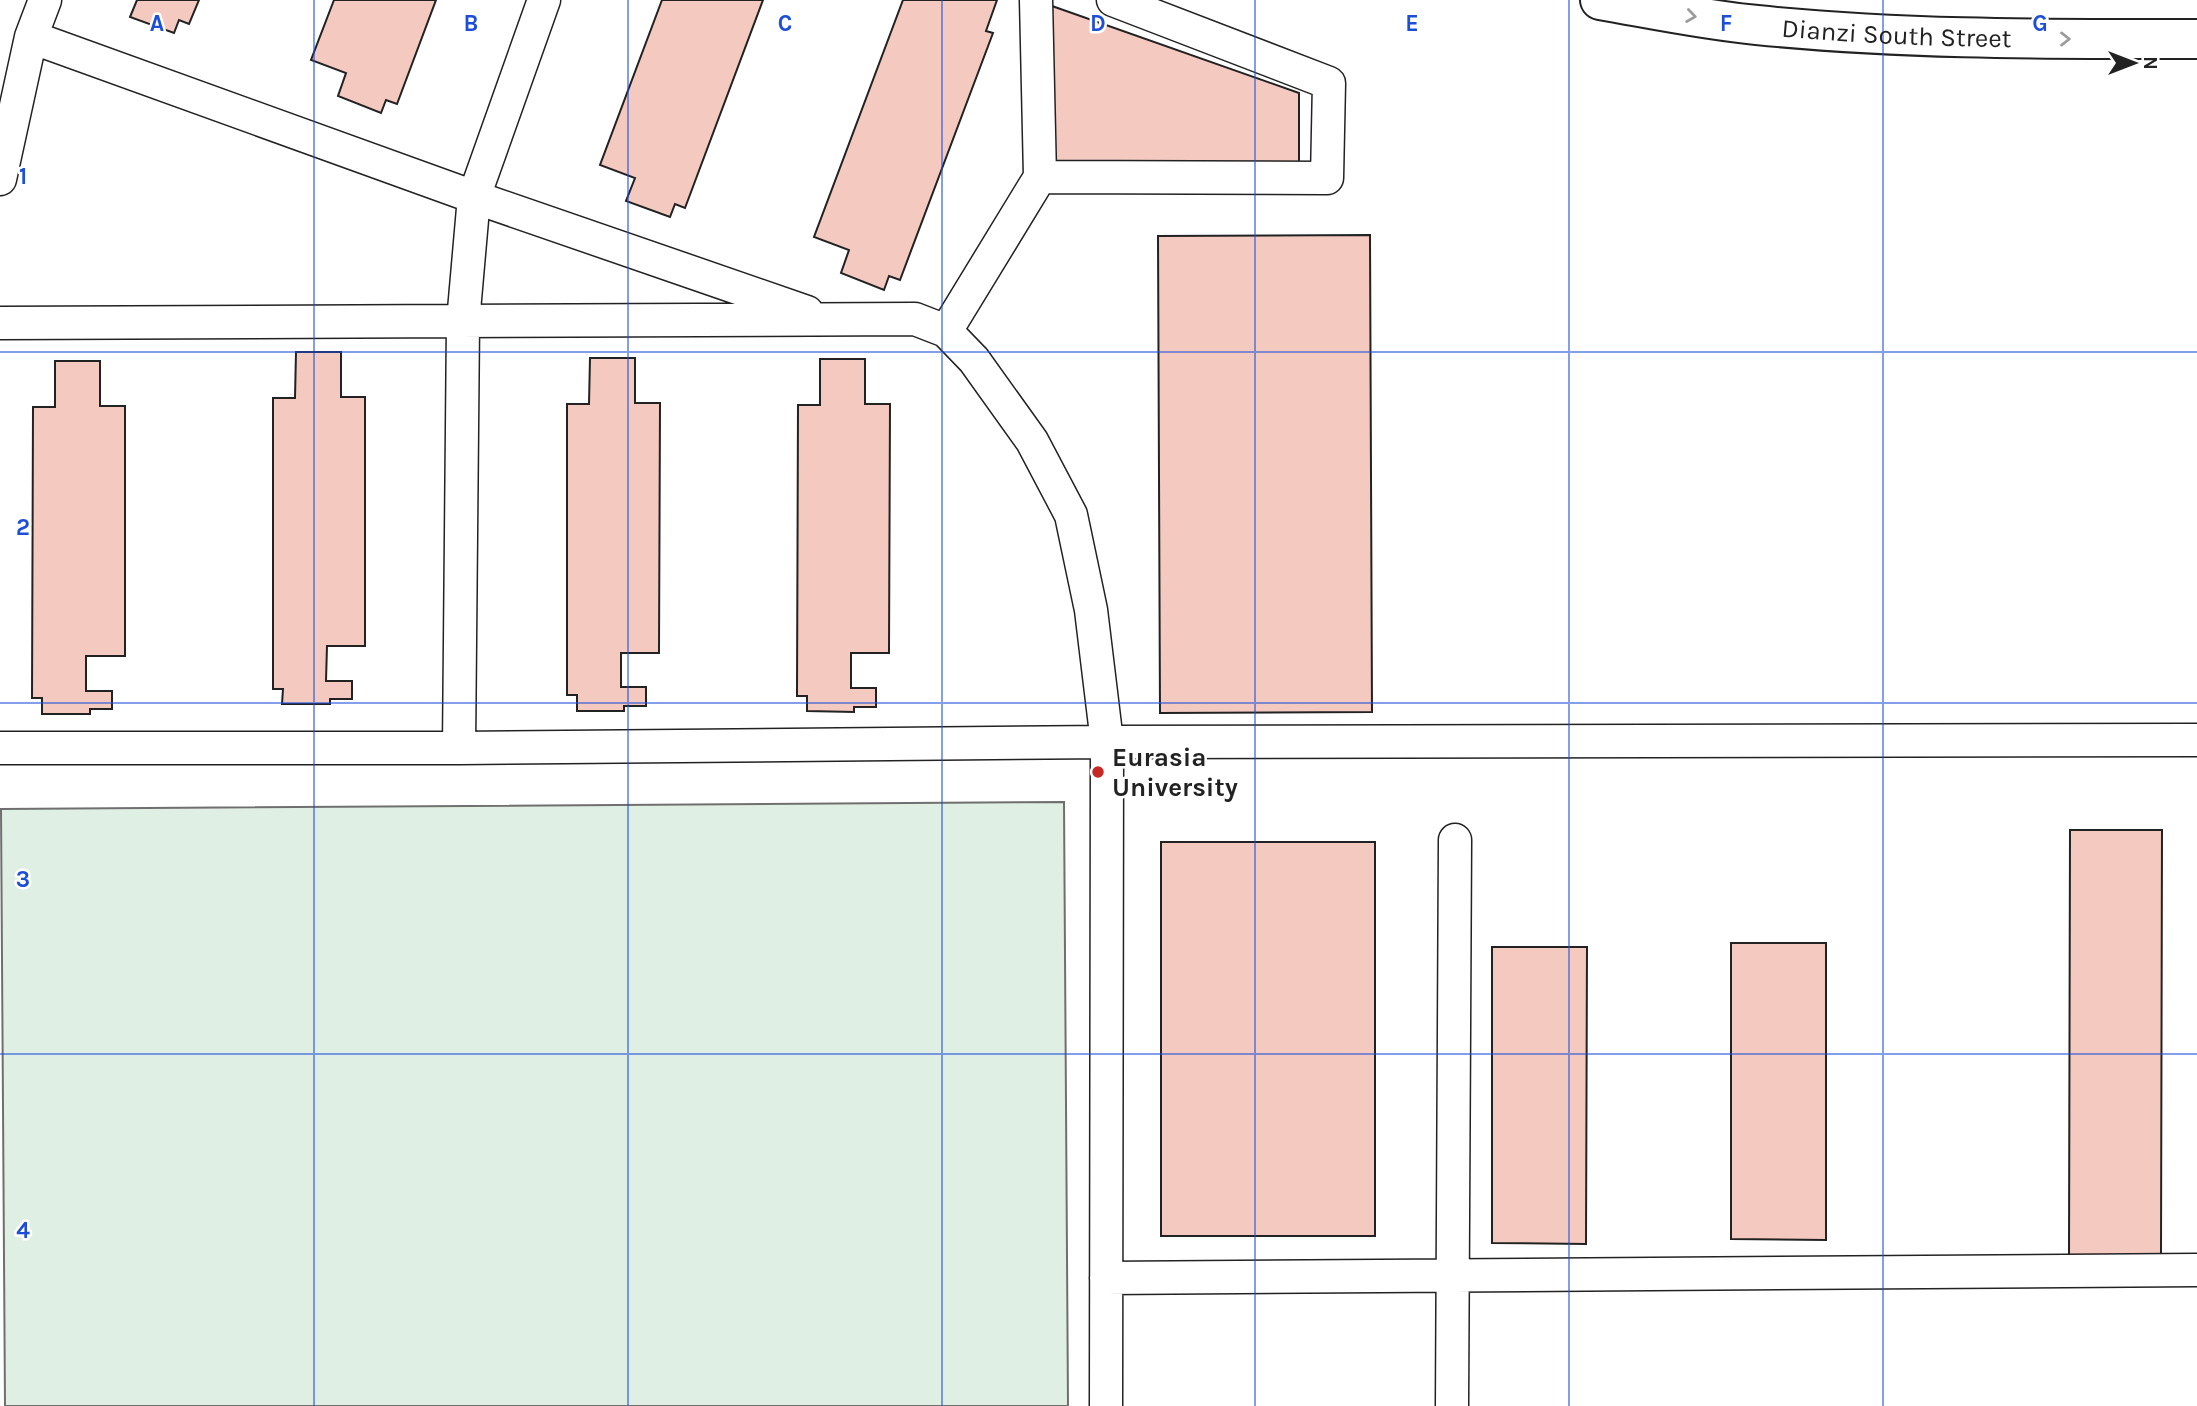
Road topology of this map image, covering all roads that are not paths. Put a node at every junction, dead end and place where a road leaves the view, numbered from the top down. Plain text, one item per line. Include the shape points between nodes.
1 (45, 0) edge
2 (544, 0) edge
3 (1036, 0) edge
4 (1113, 0) edge
5 (1600, 0) edge
6 (31, 37) junction
7 (2197, 39) edge
8 (1040, 177) junction
9 (0, 179) edge
10 (474, 197) junction
11 (828, 320) junction
12 (463, 321) junction
13 (0, 323) edge
14 (947, 331) junction
15 (2197, 740) edge
16 (1107, 742) junction
17 (0, 748) edge
18 (459, 748) junction
19 (1455, 840) dead end
20 (2197, 1270) edge
21 (1453, 1275) junction
22 (1106, 1278) junction
23 (1106, 1406) edge
24 (1452, 1406) edge

1 - 6 street
2 - 10 street
3 - 8 street
4 - 8 street via 1329,83 1327,178
5 -> 7 main road, Dianzi South Street via 1687,16 1856,33 1991,39
6 - 9 street
6 - 10 street
8 - 14 street
10 - 11 street
10 - 12 street
11 - 12 street
11 - 14 street via 915,319
12 - 13 street
12 - 18 street
14 - 16 street via 974,360 1032,441 1071,515 1091,610
15 - 16 street
16 - 18 street
16 - 22 street
17 - 18 street
19 - 21 street
20 - 21 street
21 - 22 street
21 - 24 street
22 - 23 street

